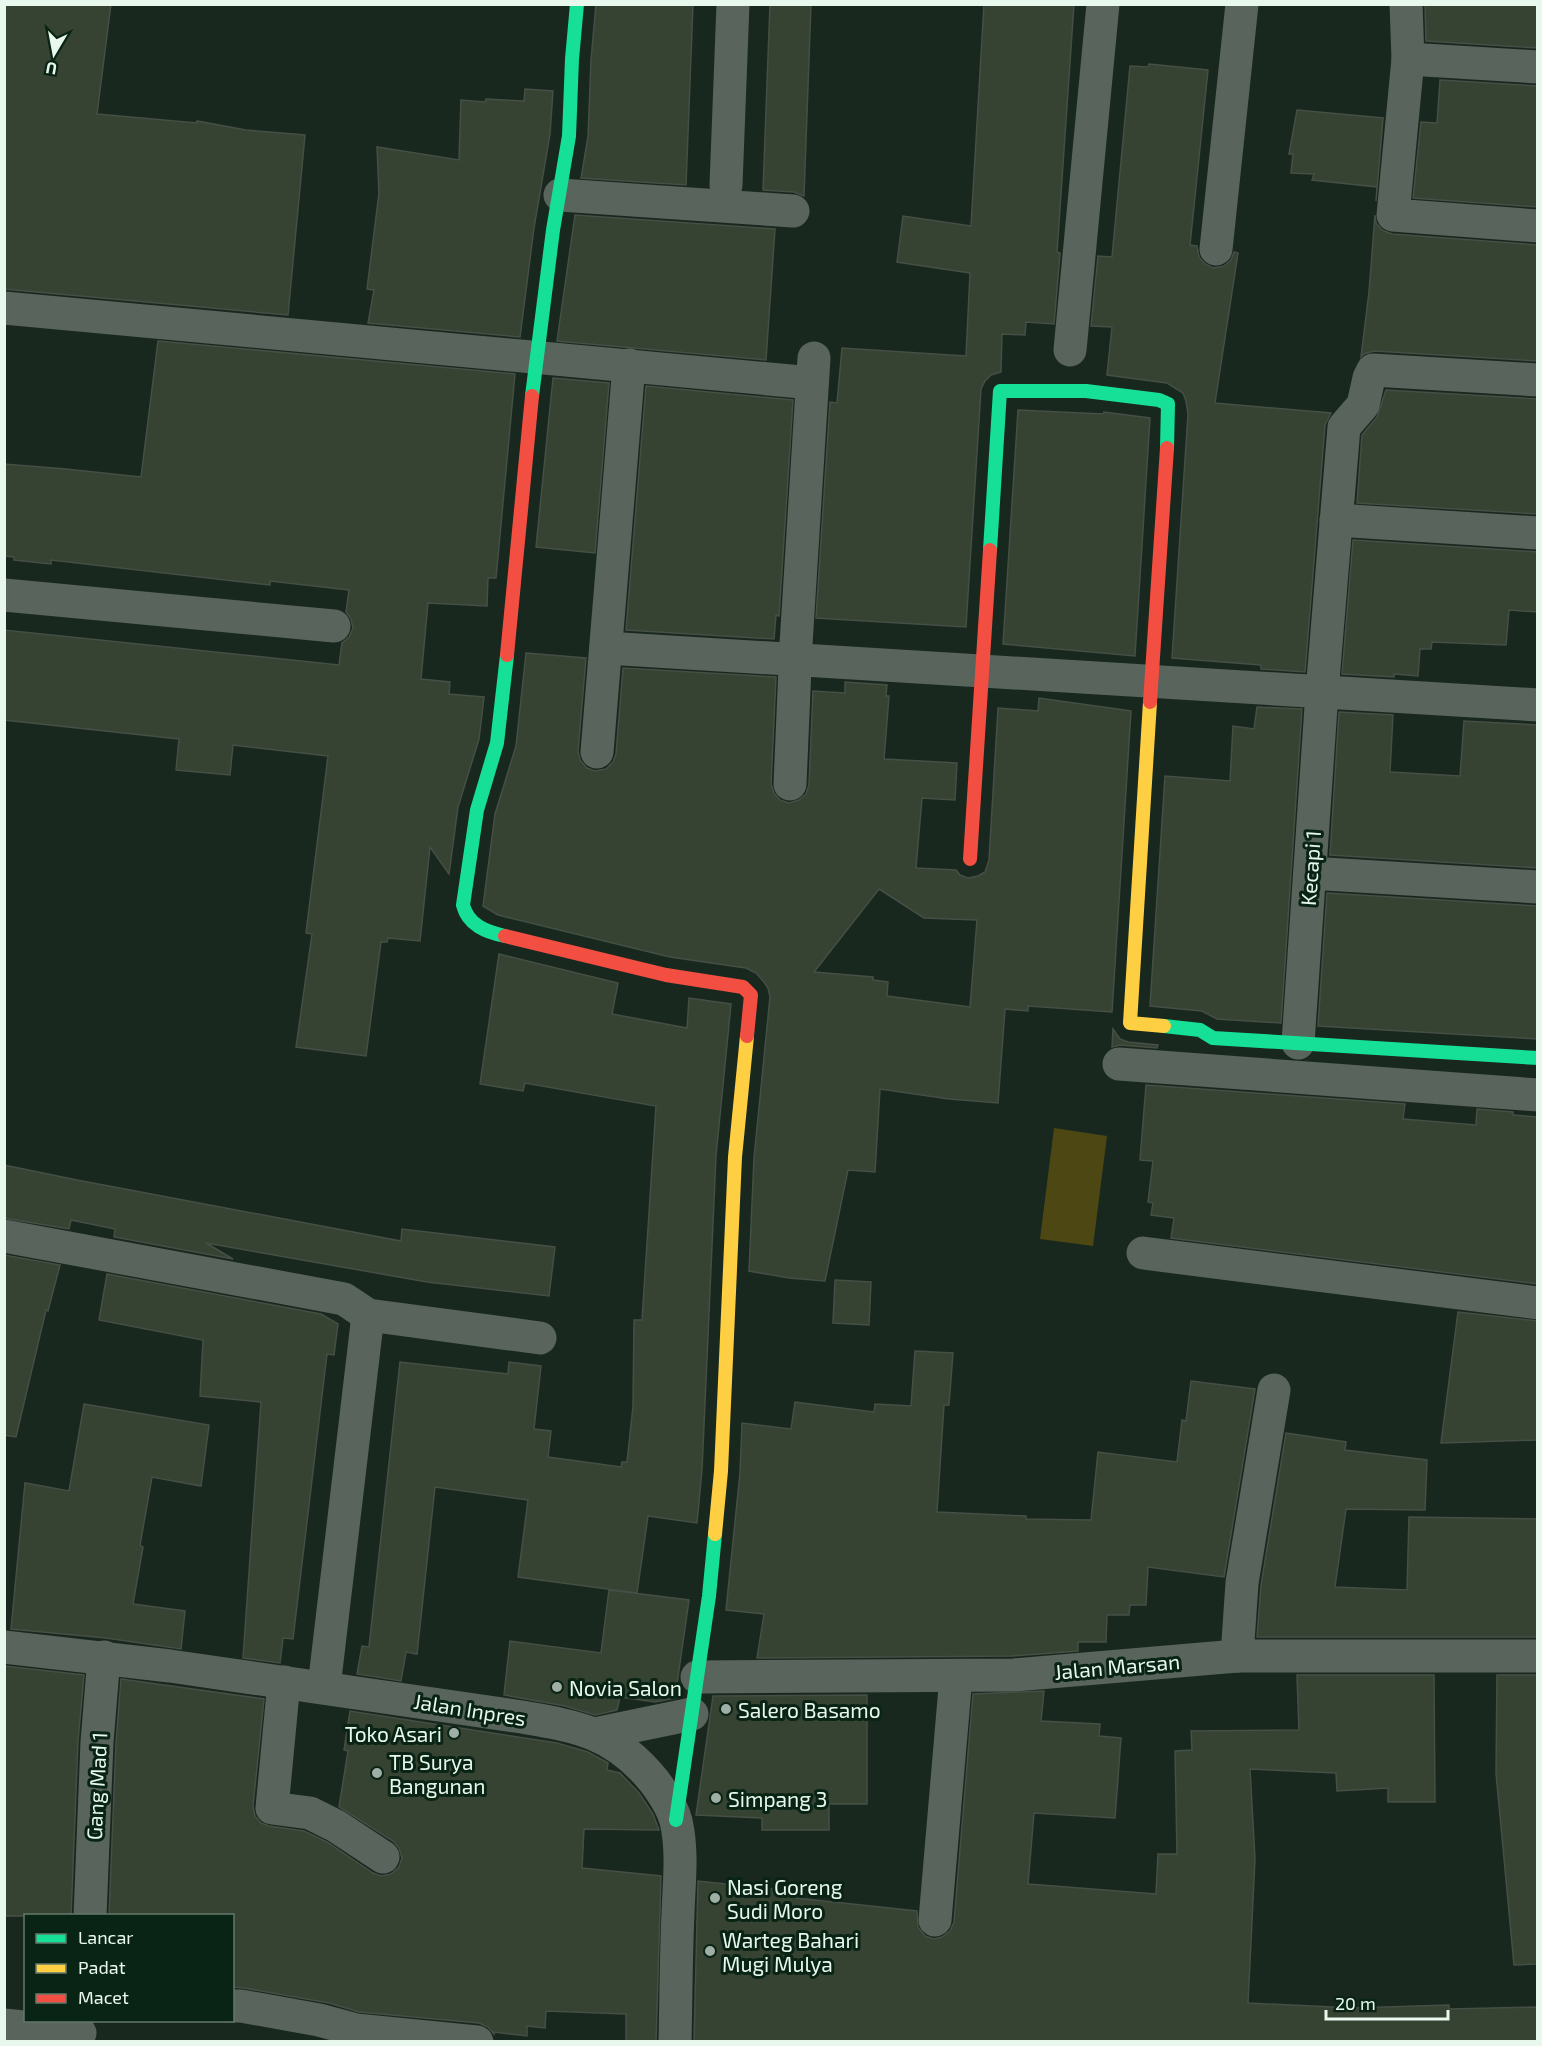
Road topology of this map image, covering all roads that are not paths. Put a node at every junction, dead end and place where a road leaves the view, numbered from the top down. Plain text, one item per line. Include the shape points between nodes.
1 (577, 4) edge
2 (733, 4) edge
3 (1103, 4) edge
4 (1242, 4) edge
5 (1406, 4) edge
6 (1408, 59) junction
7 (1538, 68) edge
8 (726, 185) dead end
9 (560, 195) junction
10 (793, 211) dead end
11 (1538, 226) edge
12 (1216, 249) dead end
13 (4, 308) edge
14 (1070, 350) dead end
15 (536, 357) junction
16 (629, 365) junction
17 (1538, 380) edge
18 (1336, 520) junction
19 (1538, 533) edge
20 (4, 595) edge
21 (334, 626) dead end
22 (606, 648) junction
23 (795, 659) junction
24 (982, 671) junction
25 (1152, 681) junction
26 (1322, 692) junction
27 (1538, 705) edge
28 (597, 752) dead end
29 (790, 784) dead end
30 (970, 859) dead end
31 (1310, 873) junction
32 (1538, 887) edge
33 (1299, 1044) junction
34 (1538, 1059) edge
35 (1119, 1064) dead end
36 (1538, 1095) edge
37 (4, 1236) edge
38 (1143, 1253) dead end
39 (1538, 1303) edge
40 (368, 1315) junction
41 (540, 1338) dead end
42 (1274, 1390) dead end
43 (4, 1647) edge
44 (1237, 1656) junction
45 (1538, 1656) edge
46 (104, 1657) junction
47 (956, 1676) junction
48 (697, 1677) junction
49 (284, 1682) junction
50 (324, 1687) junction
51 (692, 1714) junction
52 (595, 1734) junction
53 (676, 1820) junction
54 (383, 1857) dead end
55 (90, 1914) edge
56 (935, 1920) dead end
57 (234, 2006) edge
58 (4, 2025) edge
59 (80, 2032) edge
60 (477, 2042) edge
61 (675, 2042) edge

1 - 9 street via 569,136
2 - 8 street
3 - 14 street
4 - 12 street
5 - 6 street
6 - 7 street
6 - 11 street via 1393,215
9 - 10 street
9 - 15 street
13 - 15 street
15 - 16 street
15 - 48 street via 504,687 496,743 477,810 464,914 477,927 492,933 666,975 743,987 751,995 735,1157 721,1471
16 - 22 street
16 - 23 street via 813,371
17 - 18 street, Kecapi 1 via 1373,370 1363,405 1344,427
18 - 19 street
18 - 26 street, Kecapi 1
20 - 21 street
22 - 23 street
22 - 28 street
23 - 24 street
23 - 29 street
24 - 25 street
24 - 25 street via 1000,391 1086,391 1168,404
24 - 30 street
25 - 26 street
25 - 33 street via 1130,1023 1200,1030 1213,1038
26 - 27 street
26 - 31 street, Kecapi 1
31 - 32 street
31 - 33 street, Kecapi 1
33 - 34 street
35 - 36 street
37 - 40 street via 344,1299
38 - 39 street
40 - 41 street
40 - 50 street
42 - 44 street via 1242,1583
43 - 46 street, Jalan Inpres
44 - 45 street, Jalan Marsan
44 - 47 street, Jalan Marsan via 1014,1675
46 - 49 street, Jalan Inpres
46 - 55 street, Gang Mad 1
47 - 48 street, Jalan Marsan
47 - 56 street
48 - 51 street
49 - 50 street, Jalan Inpres
49 - 54 street via 272,1808 310,1813
50 - 52 street, Jalan Inpres via 528,1718
51 - 52 street
51 - 53 street
52 - 53 street, Jalan Inpres via 638,1762 662,1793
53 - 61 street, Jalan Inpres via 680,1861
57 - 60 street via 356,2030
58 - 59 street

